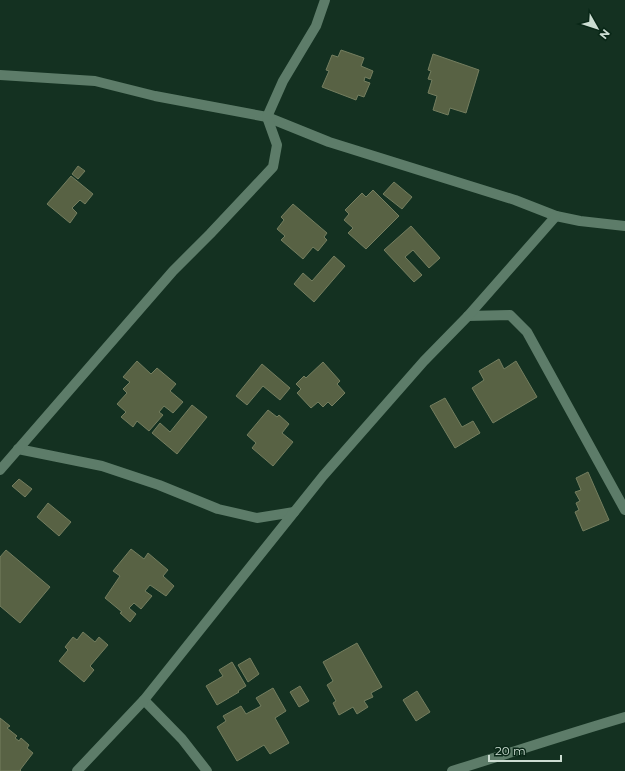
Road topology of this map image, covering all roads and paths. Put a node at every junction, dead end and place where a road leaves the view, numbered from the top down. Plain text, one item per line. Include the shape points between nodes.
1 (325, 0) edge
2 (0, 75) edge
3 (267, 117) junction
4 (556, 216) junction
5 (625, 226) edge
6 (468, 316) junction
7 (18, 449) junction
8 (0, 470) edge
9 (625, 510) edge
10 (294, 512) junction
11 (144, 700) junction
12 (625, 717) edge
13 (77, 771) edge
14 (207, 771) edge
15 (452, 771) edge

1 - 3 street via 316,26 283,80
2 - 3 street via 95,81 155,96
3 - 4 street via 329,142 515,200
3 - 7 street via 277,145 273,167 173,271
4 - 5 street via 580,222
4 - 6 street
6 - 9 street via 510,315 527,332
6 - 10 street via 419,367
7 - 8 street
7 - 10 street via 102,466 218,509 257,518
10 - 11 street
11 - 13 street
11 - 14 street via 182,739
12 - 15 street

